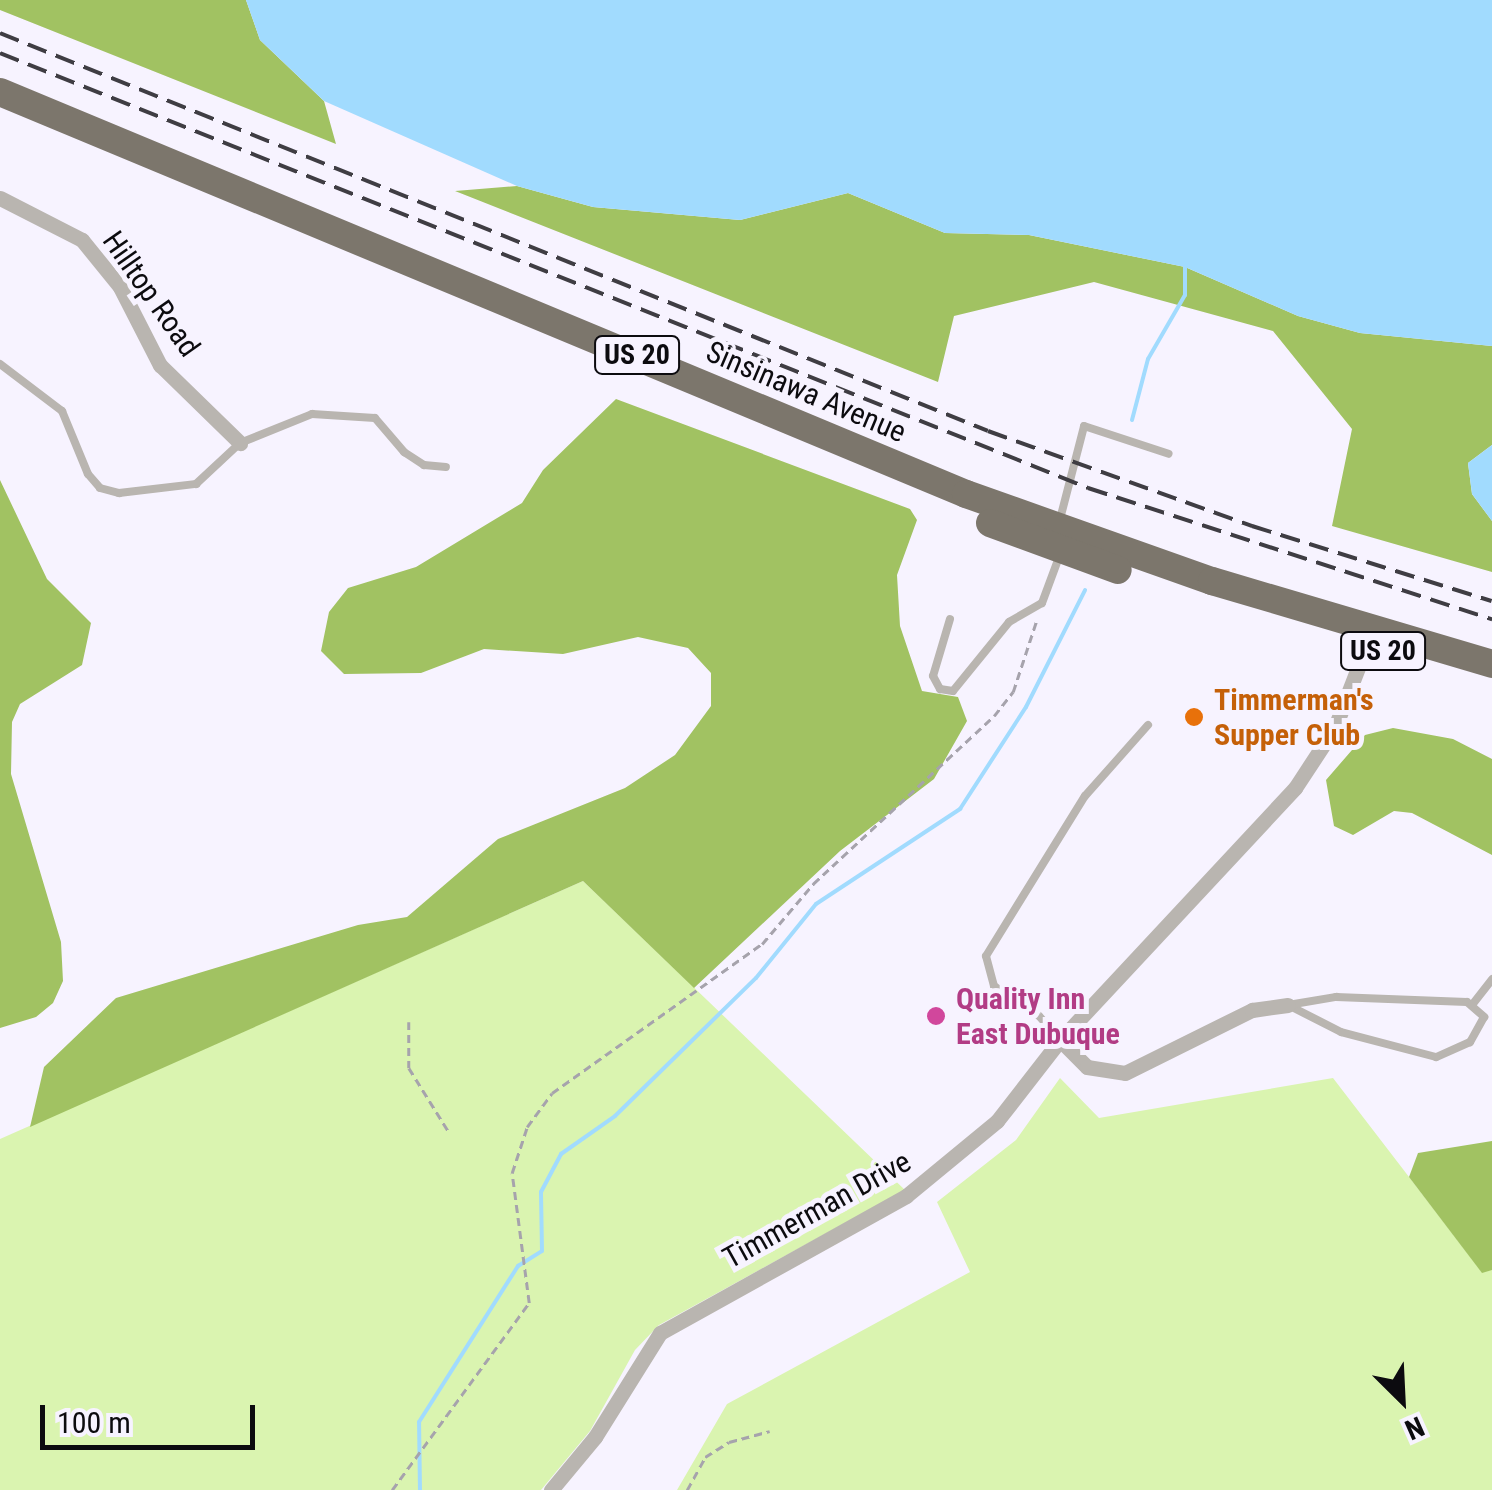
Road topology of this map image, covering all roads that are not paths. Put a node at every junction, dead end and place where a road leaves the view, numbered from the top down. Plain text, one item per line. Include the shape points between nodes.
1 (0, 92) edge
2 (0, 112) edge
3 (0, 198) edge
4 (0, 364) edge
5 (240, 443) junction
6 (1169, 454) dead end
7 (446, 467) dead end
8 (1059, 539) junction
9 (950, 618) dead end
10 (1370, 638) junction
11 (1492, 664) edge
12 (1492, 683) edge
13 (1148, 725) dead end
14 (1492, 978) edge
15 (1288, 1005) junction
16 (1472, 1005) junction
17 (1060, 1040) junction
18 (551, 1490) edge

1 - 8 highway, Sinsinawa Avenue / US 20
2 - 8 highway, Sinsinawa Avenue / US 20
3 - 5 street, Hilltop Road via 82,240 120,287 160,364
4 - 5 lane via 62,411 100,488 163,491 196,484
5 - 7 lane via 312,414 343,412 375,418 404,452 424,465
6 - 8 lane via 1084,426
8 - 9 lane via 1042,603 1010,622 954,690 940,689 933,676
8 - 10 highway, Sinsinawa Avenue / US 20
10 - 11 highway, Sinsinawa Avenue / US 20
10 - 12 highway, Sinsinawa Avenue / US 20
10 - 17 street, Timmerman Drive via 1336,727 1294,788
13 - 17 lane via 1085,796 986,956 994,986 1039,1016
14 - 16 lane
15 - 16 lane via 1336,997
15 - 16 lane via 1341,1032 1436,1057 1470,1042 1484,1017
15 - 17 street via 1252,1010 1125,1073 1087,1067
17 - 18 street, Timmerman Drive via 997,1121 942,1170 660,1333 596,1436

